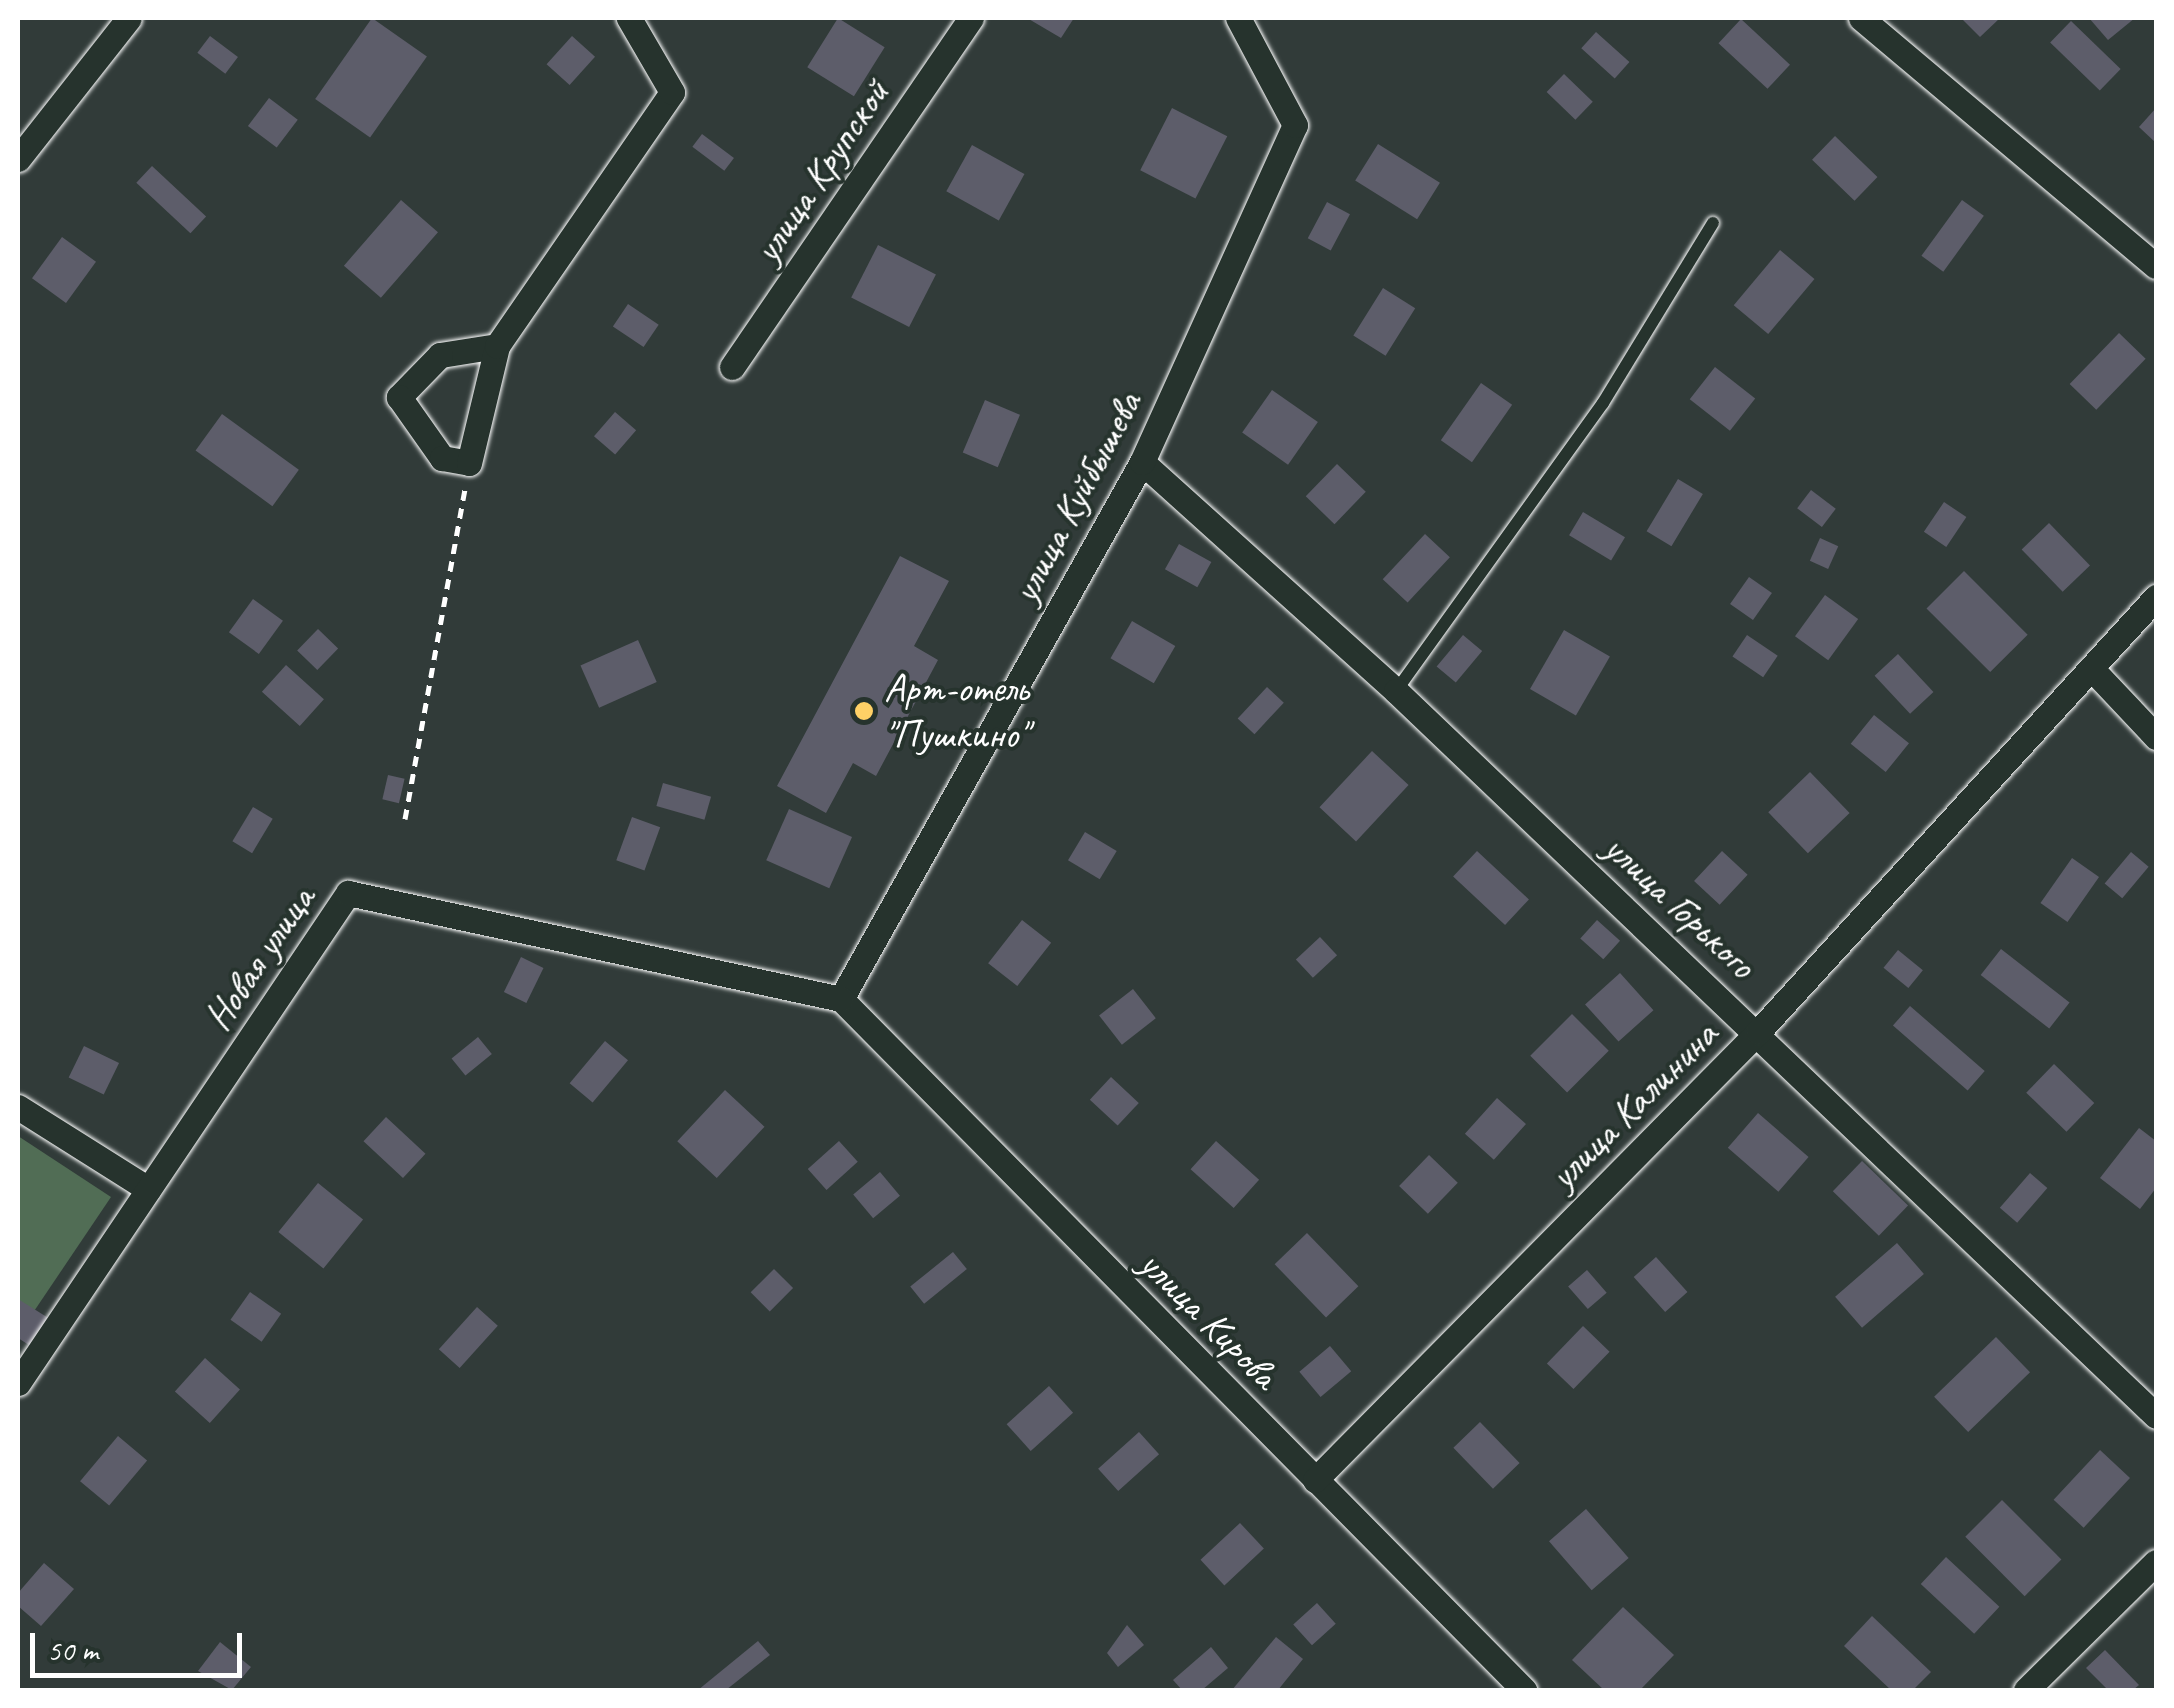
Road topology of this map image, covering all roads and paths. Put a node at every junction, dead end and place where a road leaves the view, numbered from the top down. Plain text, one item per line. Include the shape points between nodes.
1 (129, 18) edge
2 (630, 18) edge
3 (972, 18) edge
4 (1238, 18) edge
5 (1861, 18) edge
6 (18, 159) edge
7 (1713, 223) dead end
8 (2156, 266) edge
9 (496, 346) junction
10 (732, 367) dead end
11 (1142, 462) junction
12 (470, 463) junction
13 (2156, 597) edge
14 (2092, 668) junction
15 (1396, 691) junction
16 (2156, 737) edge
17 (405, 819) dead end
18 (841, 999) junction
19 (1758, 1032) junction
20 (18, 1107) edge
21 (148, 1190) junction
22 (18, 1384) edge
23 (2156, 1416) edge
24 (1314, 1480) junction
25 (2156, 1562) edge
26 (1524, 1690) edge
27 (2026, 1690) edge

1 - 6 street
2 - 9 street via 672,92
3 - 10 street, улица Крупской
4 - 11 street, улица Куйбышева via 1295,126
5 - 8 street
7 - 15 lane via 1603,403
9 - 12 street
9 - 12 street via 440,355 399,397 442,458
11 - 15 street, улица Горького
11 - 18 street, улица Куйбышева
12 - 17 path
13 - 14 street, улица Калинина
14 - 16 street
14 - 19 street, улица Калинина
15 - 19 street, улица Горького
18 - 21 street, Новая улица via 348,894
18 - 24 street, улица Кирова
19 - 23 street, улица Горького
19 - 24 street, улица Калинина
20 - 21 street
21 - 22 street, Новая улица
24 - 26 street, улица Кирова
25 - 27 street

